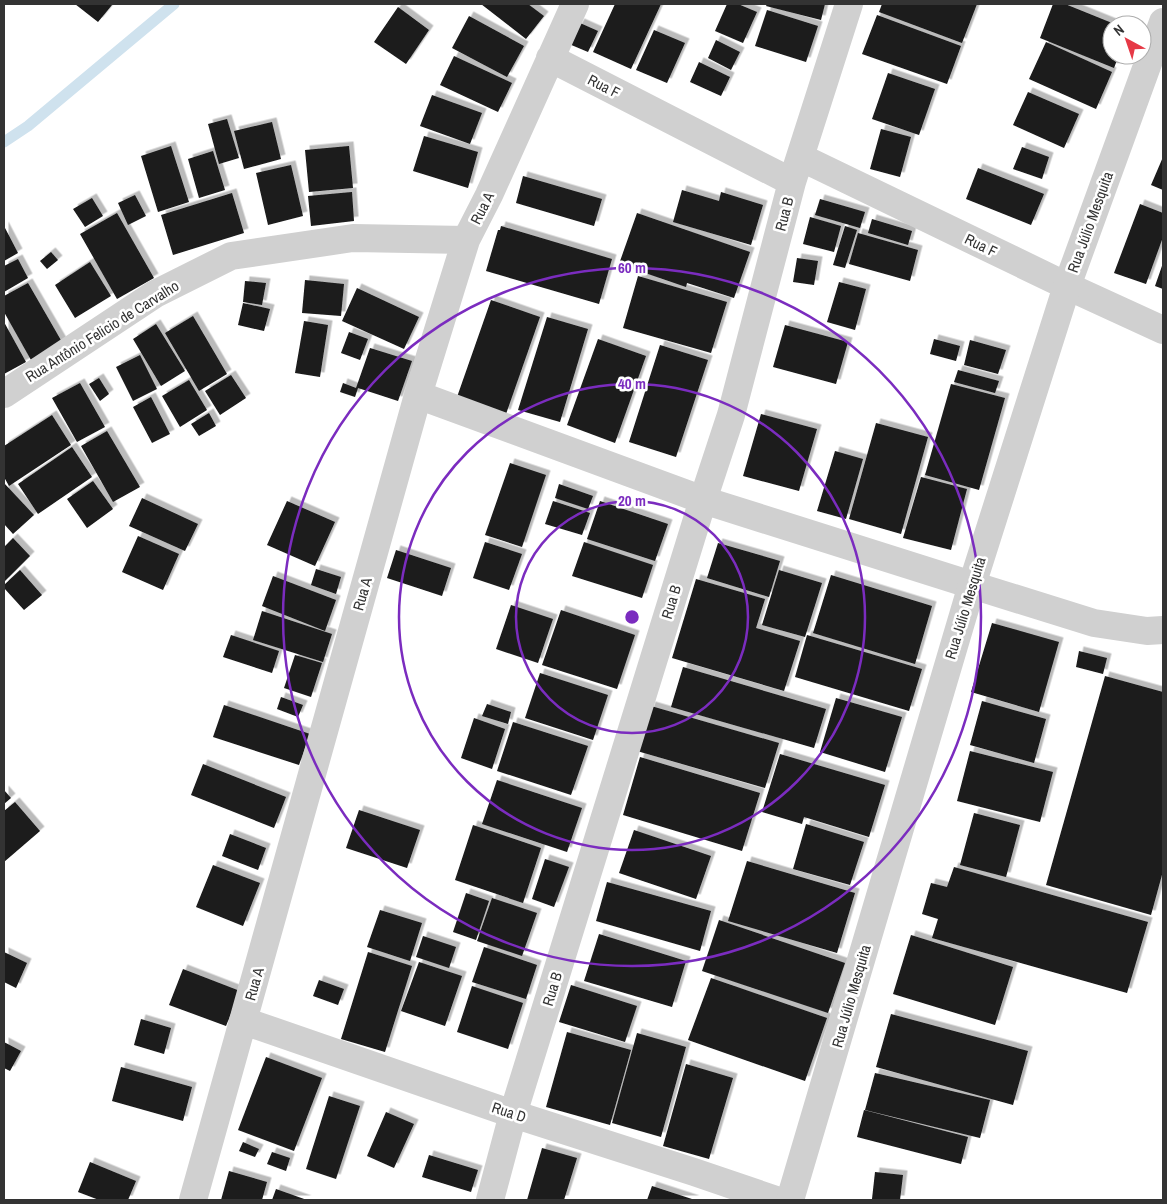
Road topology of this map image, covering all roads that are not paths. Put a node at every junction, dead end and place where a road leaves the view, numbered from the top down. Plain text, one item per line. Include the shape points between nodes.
1 (575, 4) edge
2 (849, 4) edge
3 (1163, 22) edge
4 (550, 58) junction
5 (800, 157) junction
6 (792, 182) junction
7 (466, 240) junction
8 (1067, 286) junction
9 (1163, 330) edge
10 (4, 394) edge
11 (418, 395) junction
12 (703, 500) junction
13 (972, 585) junction
14 (1163, 630) edge
15 (244, 1021) junction
16 (514, 1114) junction
17 (193, 1200) edge
18 (490, 1200) edge
19 (776, 1200) edge
20 (790, 1200) edge

1 - 4 street, Rua A
2 - 5 street, Rua B
3 - 8 street, Rua Júlio Mesquita
4 - 6 street, Rua F
4 - 7 street, Rua A
5 - 6 street, Rua B
5 - 8 street, Rua F
6 - 12 street, Rua B via 731,415
7 - 10 street, Rua Antônio Felicio de Carvalho via 353,238 231,256 155,294
7 - 11 street, Rua A
8 - 9 street, Rua F
8 - 13 street, Rua Júlio Mesquita
11 - 12 street
11 - 15 street, Rua A
12 - 13 street
12 - 16 street, Rua B
13 - 14 street via 1094,623 1147,631
13 - 20 street, Rua Júlio Mesquita
15 - 16 street, Rua D
15 - 17 street, Rua A
16 - 18 street, Rua B
16 - 19 street, Rua D

